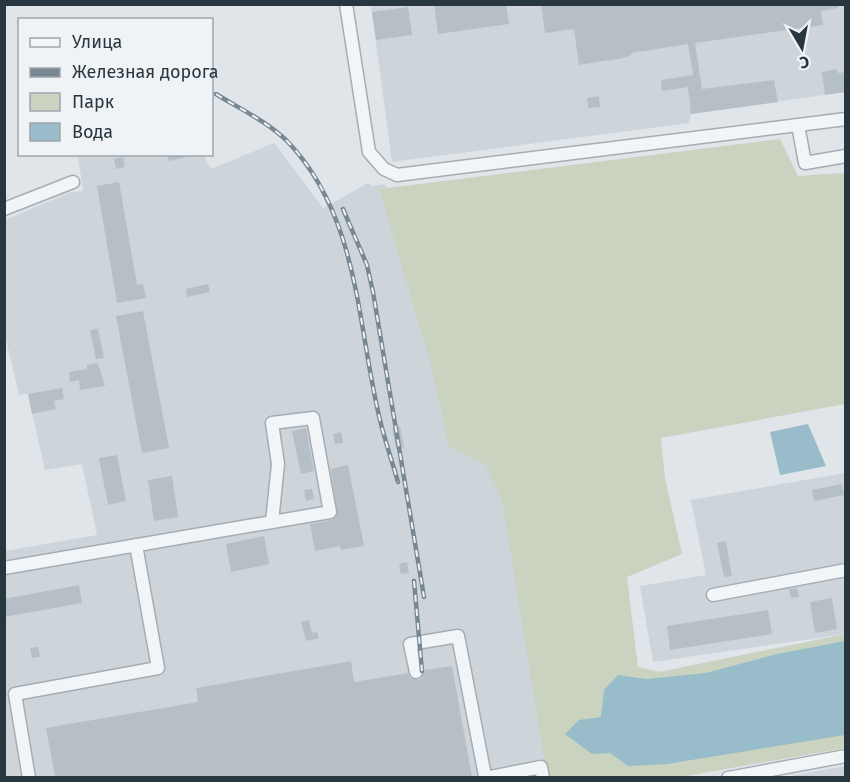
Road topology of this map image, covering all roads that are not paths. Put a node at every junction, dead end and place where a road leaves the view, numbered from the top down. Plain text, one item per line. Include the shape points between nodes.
1 (346, 4) edge
2 (846, 119) edge
3 (798, 125) junction
4 (846, 156) edge
5 (73, 182) dead end
6 (4, 209) edge
7 (272, 522) junction
8 (135, 545) junction
9 (4, 568) edge
10 (846, 570) edge
11 (712, 595) dead end
12 (416, 672) dead end
13 (846, 756) edge
14 (29, 777) edge
15 (485, 777) edge
16 (543, 777) edge
17 (728, 777) edge

1 - 3 street via 369,152 384,170 397,175
2 - 3 street
3 - 4 street via 805,163
5 - 6 street
7 - 7 street via 330,512 313,418 272,423 279,464
7 - 8 street
8 - 9 street
8 - 14 street via 158,668 15,694
10 - 11 street
12 - 15 street via 410,644 458,636
13 - 17 street
15 - 16 street via 541,766

